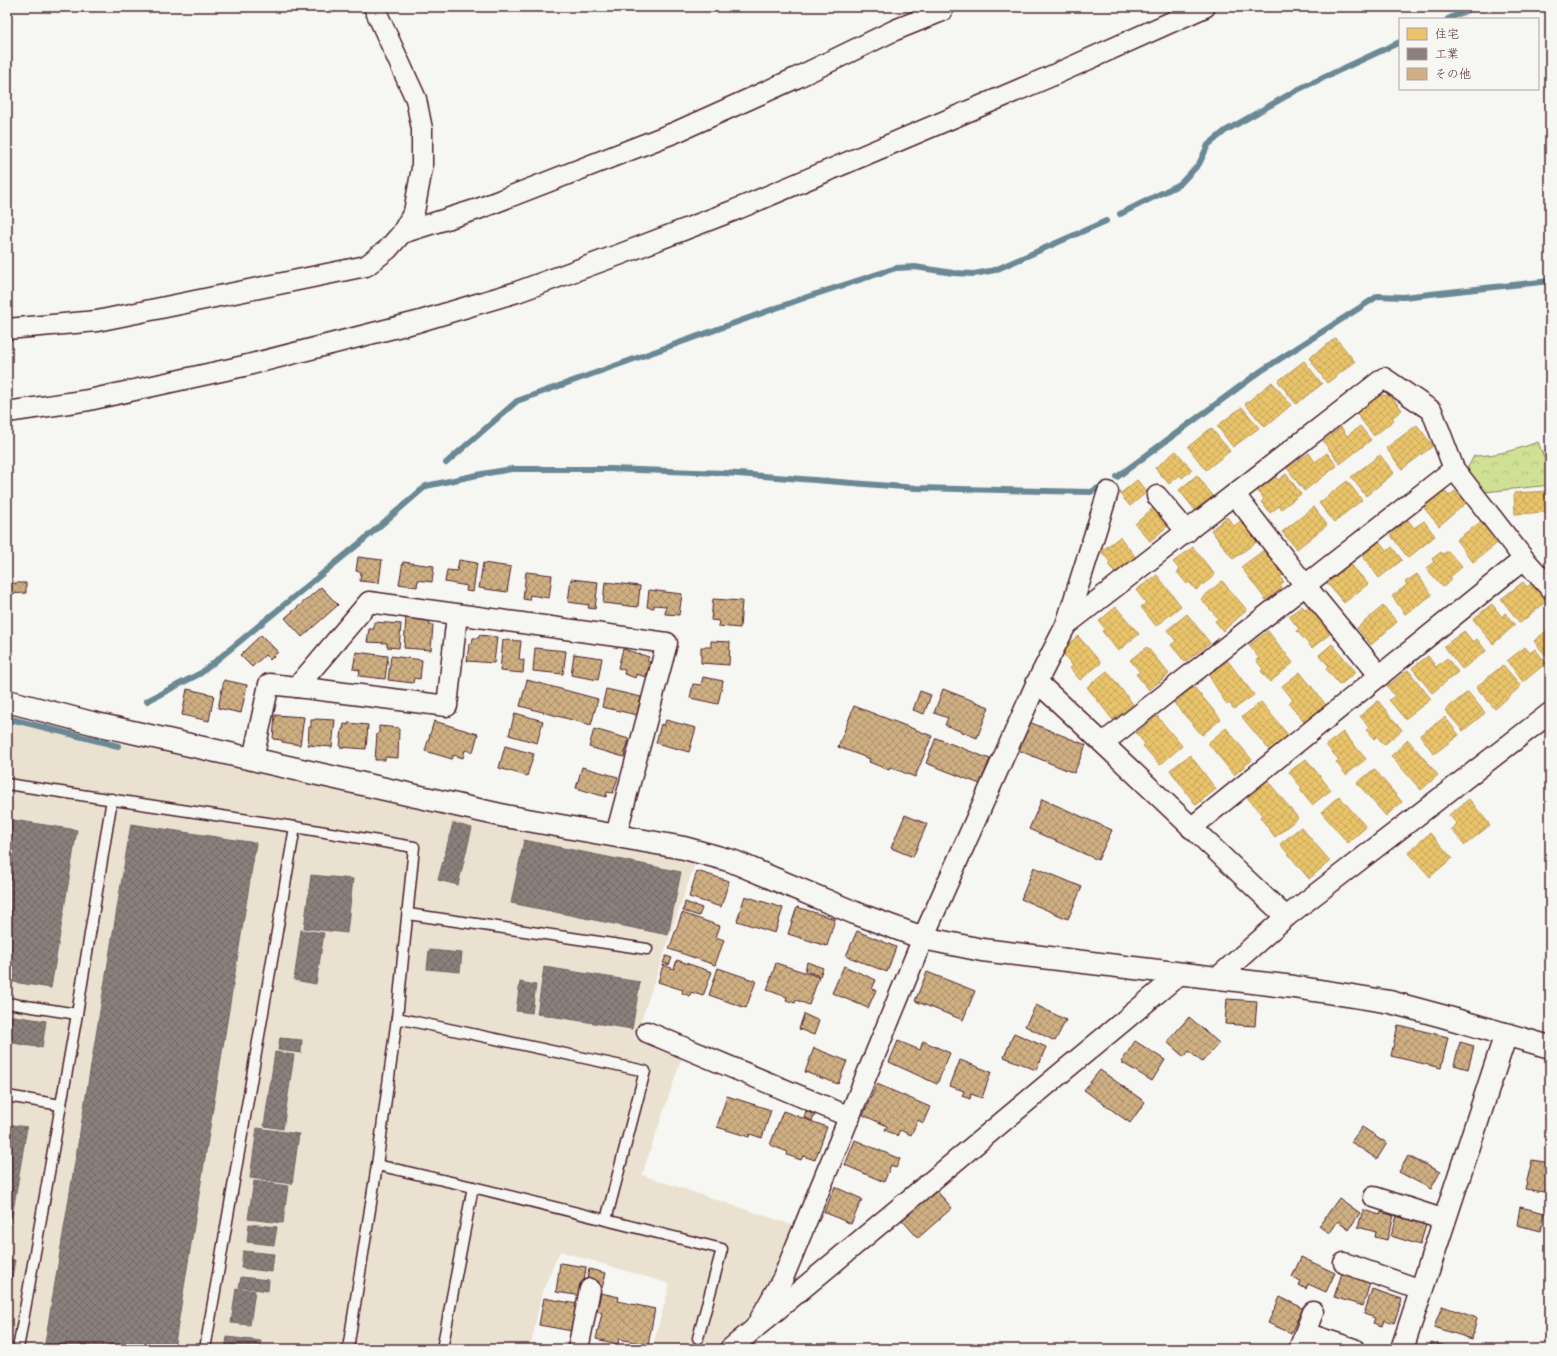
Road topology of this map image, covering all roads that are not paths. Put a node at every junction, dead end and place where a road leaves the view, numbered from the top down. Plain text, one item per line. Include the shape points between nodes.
1 (374, 7) edge
2 (940, 7) edge
3 (1205, 7) edge
4 (402, 234) junction
5 (7, 329) edge
6 (7, 412) edge
7 (1454, 469) junction
8 (1108, 492) dead end
9 (1235, 495) junction
10 (1157, 496) dead end
11 (1187, 532) junction
12 (1524, 559) junction
13 (1305, 585) junction
14 (1550, 588) edge
15 (457, 615) junction
16 (1066, 625) junction
17 (1380, 676) junction
18 (1037, 682) junction
19 (297, 687) junction
20 (7, 701) edge
21 (1550, 713) edge
22 (1103, 743) junction
23 (253, 759) junction
24 (7, 784) edge
25 (112, 799) junction
26 (295, 827) junction
27 (1191, 828) junction
28 (616, 835) junction
29 (408, 914) junction
30 (1286, 917) junction
31 (923, 938) junction
32 (646, 949) dead end
33 (1180, 974) junction
34 (1217, 978) junction
35 (7, 1003) edge
36 (77, 1014) junction
37 (397, 1018) junction
38 (646, 1032) dead end
39 (1506, 1034) junction
40 (1550, 1047) edge
41 (7, 1096) edge
42 (61, 1105) junction
43 (850, 1117) junction
44 (377, 1165) junction
45 (473, 1187) junction
46 (1374, 1197) dead end
47 (606, 1220) junction
48 (1445, 1220) junction
49 (1344, 1263) dead end
50 (590, 1289) dead end
51 (1422, 1290) junction
52 (1313, 1312) dead end
53 (755, 1328) junction
54 (698, 1338) dead end
55 (1302, 1341) edge
56 (18, 1349) edge
57 (205, 1349) edge
58 (348, 1349) edge
59 (442, 1349) edge
60 (578, 1349) edge
61 (730, 1349) edge
62 (1354, 1349) edge
63 (1402, 1349) edge

1 - 4 street via 416,99 422,129 422,168 414,212
2 - 4 street via 942,10 676,132 478,209
3 - 6 street via 1049,77 742,207 517,292 417,322 244,366 89,400
4 - 5 street via 366,266 98,321
7 - 9 street via 1432,411 1384,378
7 - 12 street
7 - 13 street
8 - 16 street
9 - 11 street
9 - 13 street
10 - 11 street
11 - 16 street
12 - 14 street
12 - 17 street
13 - 17 street
13 - 22 street
15 - 19 street via 369,602
15 - 19 street via 447,706
15 - 28 street via 667,643
16 - 18 street
17 - 27 street
18 - 22 street
18 - 31 street
19 - 23 street via 269,684
20 - 23 street
21 - 30 street
22 - 27 street
23 - 28 street via 505,816
24 - 25 lane
25 - 26 lane
25 - 36 lane
26 - 29 lane via 414,847
26 - 57 lane
27 - 30 street
28 - 31 street via 684,848 732,861 855,913
29 - 32 lane
29 - 37 lane
30 - 34 street
31 - 33 street via 982,950
31 - 43 street
33 - 34 street
33 - 53 street
34 - 39 street via 1382,1001
35 - 36 lane
36 - 42 lane
37 - 44 lane
37 - 47 lane via 645,1071
38 - 43 street
39 - 40 street
39 - 48 street
41 - 42 lane
42 - 56 lane
43 - 53 street via 783,1278
44 - 45 lane
44 - 58 lane
45 - 47 lane
45 - 59 lane
46 - 48 street
47 - 54 lane via 722,1249
48 - 51 street
49 - 51 street
50 - 60 street
51 - 63 street
52 - 55 street
53 - 61 street
55 - 62 street

